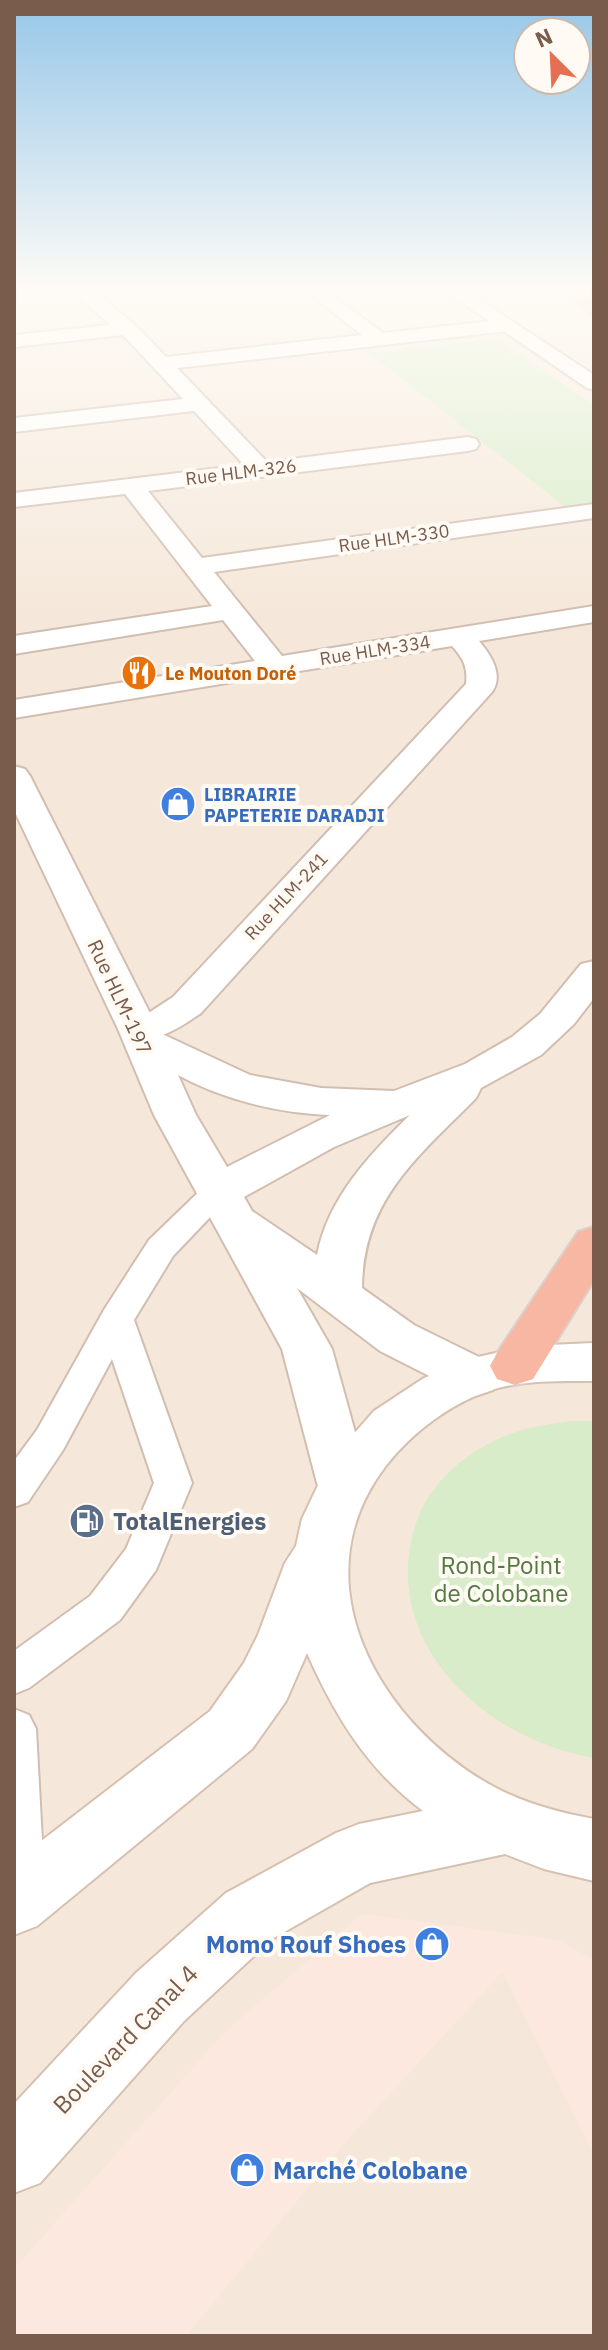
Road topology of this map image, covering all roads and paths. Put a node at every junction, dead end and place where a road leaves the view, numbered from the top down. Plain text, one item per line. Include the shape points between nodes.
1 (192, 397) edge
2 (199, 404) junction
3 (14, 425) edge
4 (468, 444) dead end
5 (261, 469) junction
6 (131, 485) junction
7 (14, 500) edge
8 (594, 511) edge
9 (195, 567) junction
10 (230, 611) junction
11 (594, 614) edge
12 (458, 636) junction
13 (14, 645) edge
14 (274, 666) junction
15 (14, 709) edge
16 (14, 776) edge
17 (594, 972) edge
18 (141, 1035) junction
19 (472, 1078) junction
20 (412, 1100) junction
21 (224, 1204) junction
22 (594, 1243) edge
23 (338, 1295) junction
24 (116, 1319) junction
25 (594, 1362) edge
26 (495, 1372) junction
27 (14, 1491) edge
28 (334, 1505) junction
29 (14, 1675) edge
30 (14, 1729) edge
31 (505, 1824) junction
32 (594, 1850) edge
33 (18, 1900) edge
34 (14, 2157) edge

1 - 2 street
2 - 3 street
2 - 5 street
4 - 5 street, Rue HLM-326
5 - 6 street, Rue HLM-326
6 - 7 street, Rue HLM-326
6 - 9 street
8 - 9 street, Rue HLM-330
9 - 10 street
10 - 13 street
10 - 14 street
11 - 12 street, Rue HLM-334
12 - 14 street, Rue HLM-334
12 - 18 street, Rue HLM-241 via 480,658 481,686 187,1005
14 - 15 street, Rue HLM-334
16 - 18 street, Rue HLM-197
17 - 19 street via 549,1028
18 - 20 street via 215,1077 260,1091 360,1104
18 - 21 street, Rue HLM-197 via 175,1115
19 - 20 street
19 - 23 street via 395,1156 361,1201 342,1244
20 - 21 street via 266,1163
21 - 23 street
21 - 24 lane via 161,1248
21 - 28 street, Rue HLM-197 via 307,1349 325,1407
22 - 26 highway
23 - 26 street via 397,1338
24 - 27 lane via 50,1440
24 - 29 lane via 173,1483 142,1558 105,1608
25 - 26 street
26 - 28 street via 426,1399 391,1425 362,1454
28 - 31 street via 320,1561 321,1598 349,1686 373,1723 412,1765 448,1793
28 - 33 street via 286,1637 265,1682 231,1730
30 - 33 lane
31 - 32 street via 558,1844
31 - 34 street, Boulevard Canal 4 via 359,1855 249,1916 160,1997

